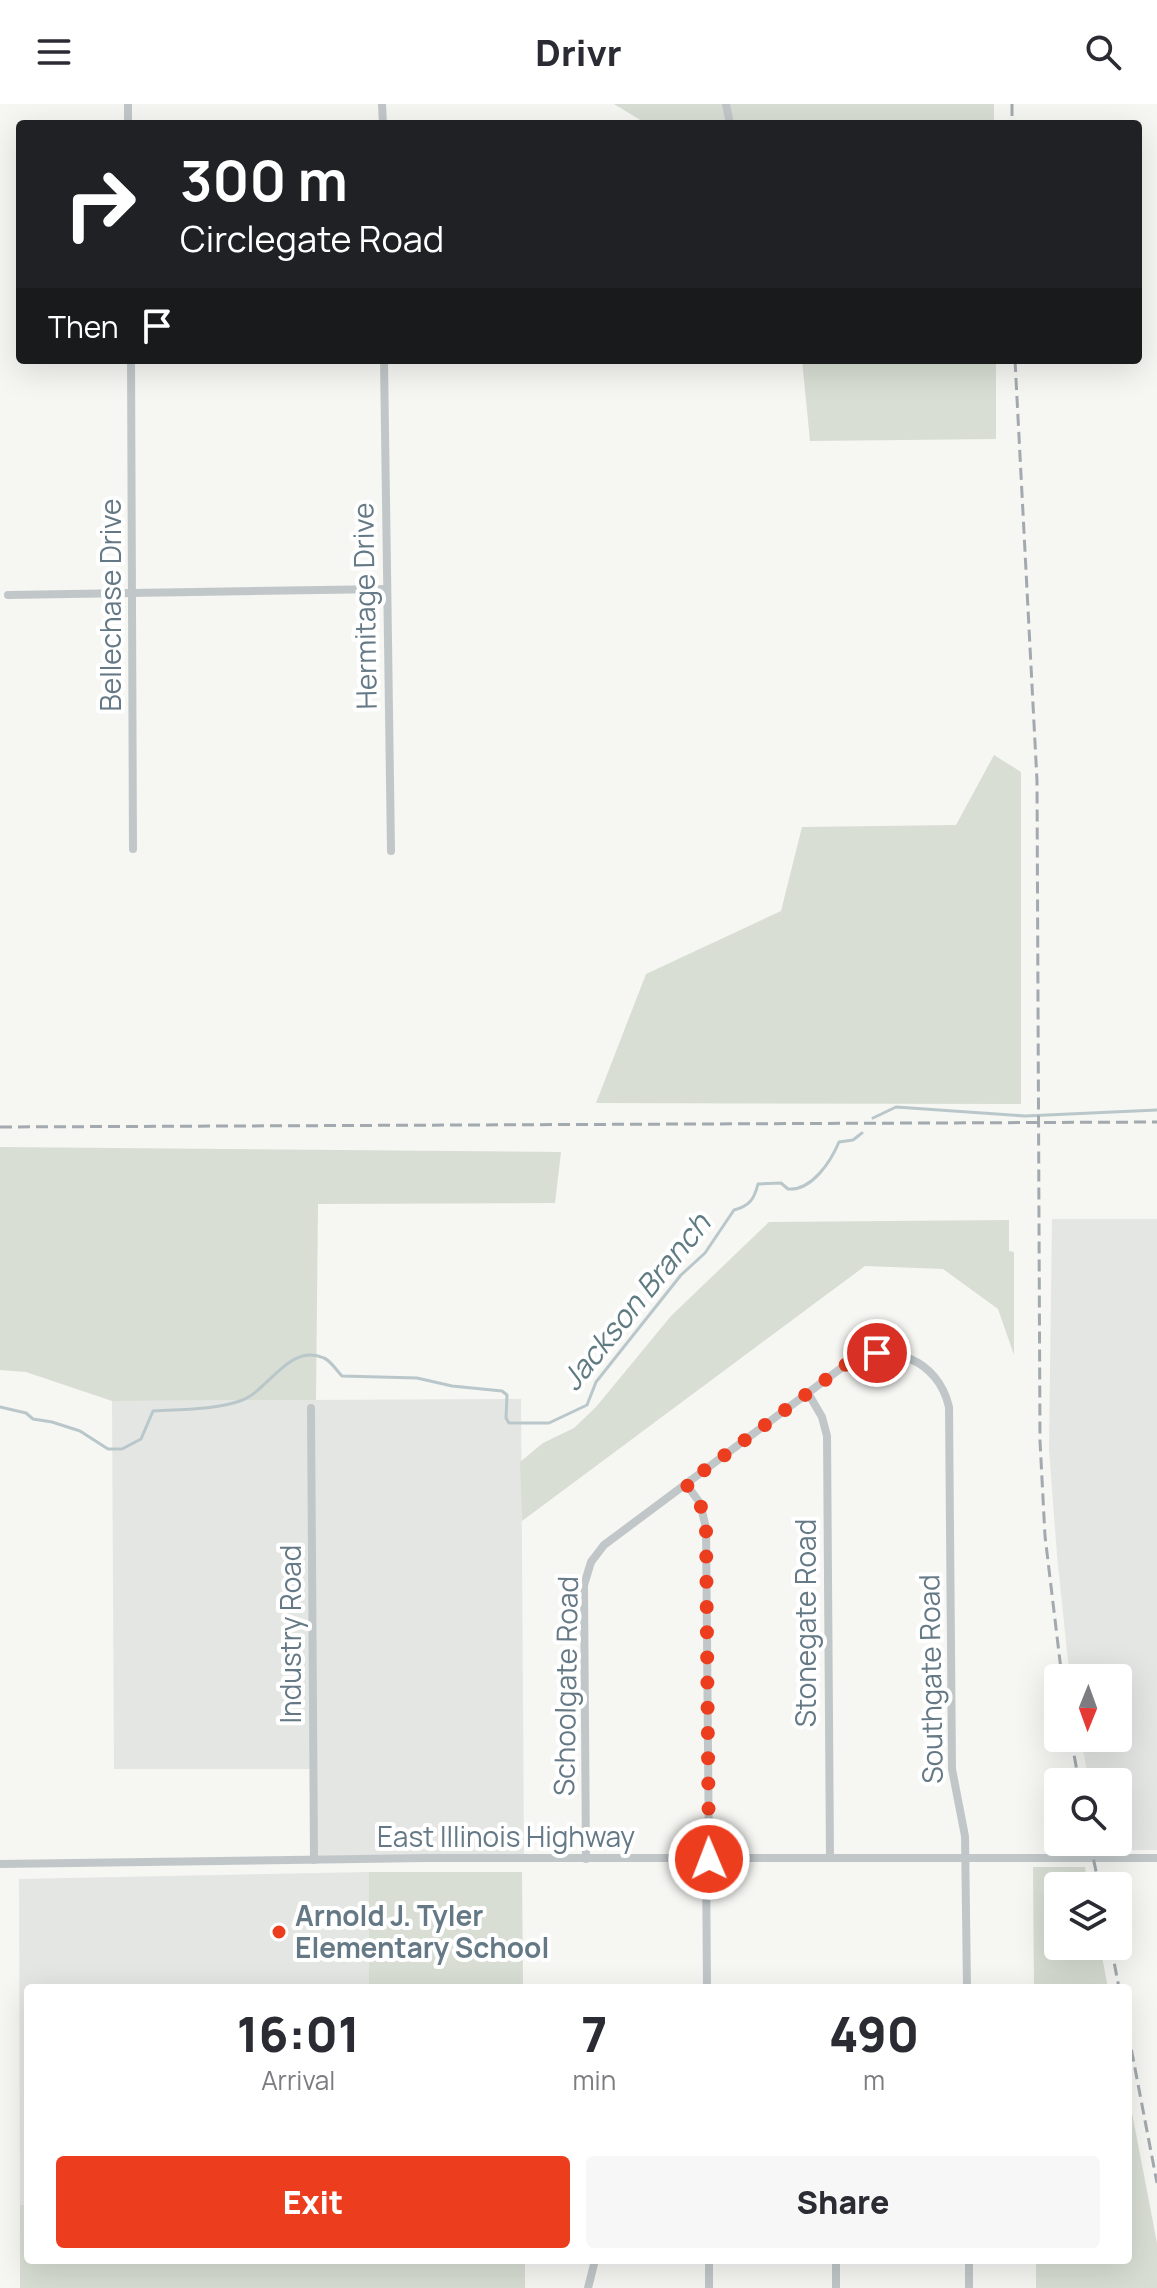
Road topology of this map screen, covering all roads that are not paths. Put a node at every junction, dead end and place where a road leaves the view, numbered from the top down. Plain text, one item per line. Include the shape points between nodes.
1 (131, 364) edge
2 (384, 364) edge
3 (386, 589) junction
4 (133, 592) junction
5 (8, 595) dead end
6 (133, 849) dead end
7 (391, 851) dead end
8 (808, 1393) junction
9 (311, 1408) dead end
10 (686, 1484) junction
11 (708, 1858) junction
12 (830, 1858) junction
13 (1157, 1858) edge
14 (586, 1859) junction
15 (966, 1859) junction
16 (314, 1860) junction
17 (0, 1864) edge
18 (707, 1984) edge
19 (967, 1984) edge
20 (594, 2264) edge
21 (709, 2264) edge
22 (836, 2264) edge
23 (969, 2264) edge
24 (588, 2288) edge
25 (709, 2288) edge
26 (836, 2288) edge
27 (969, 2288) edge

1 - 4 street, Bellechase Drive
2 - 3 street, Hermitage Drive
3 - 4 street
3 - 7 street, Hermitage Drive
4 - 5 street
4 - 6 street, Bellechase Drive
8 - 10 street
8 - 12 street, Stonegate Road via 827,1431
8 - 15 street, Southgate Road via 848,1363 871,1354 916,1361 945,1393 952,1769
9 - 16 street, Industry Road
10 - 11 street via 700,1503 706,1528
10 - 14 street, Schoolgate Road via 604,1545 591,1562 584,1585
11 - 12 street, East Illinois Highway
11 - 14 street, East Illinois Highway
11 - 18 street
12 - 15 street, East Illinois Highway
13 - 15 street, East Illinois Highway
14 - 16 street, East Illinois Highway
15 - 19 street, Southgate Road
16 - 17 street, East Illinois Highway
20 - 24 street
21 - 25 street
22 - 26 street
23 - 27 street

